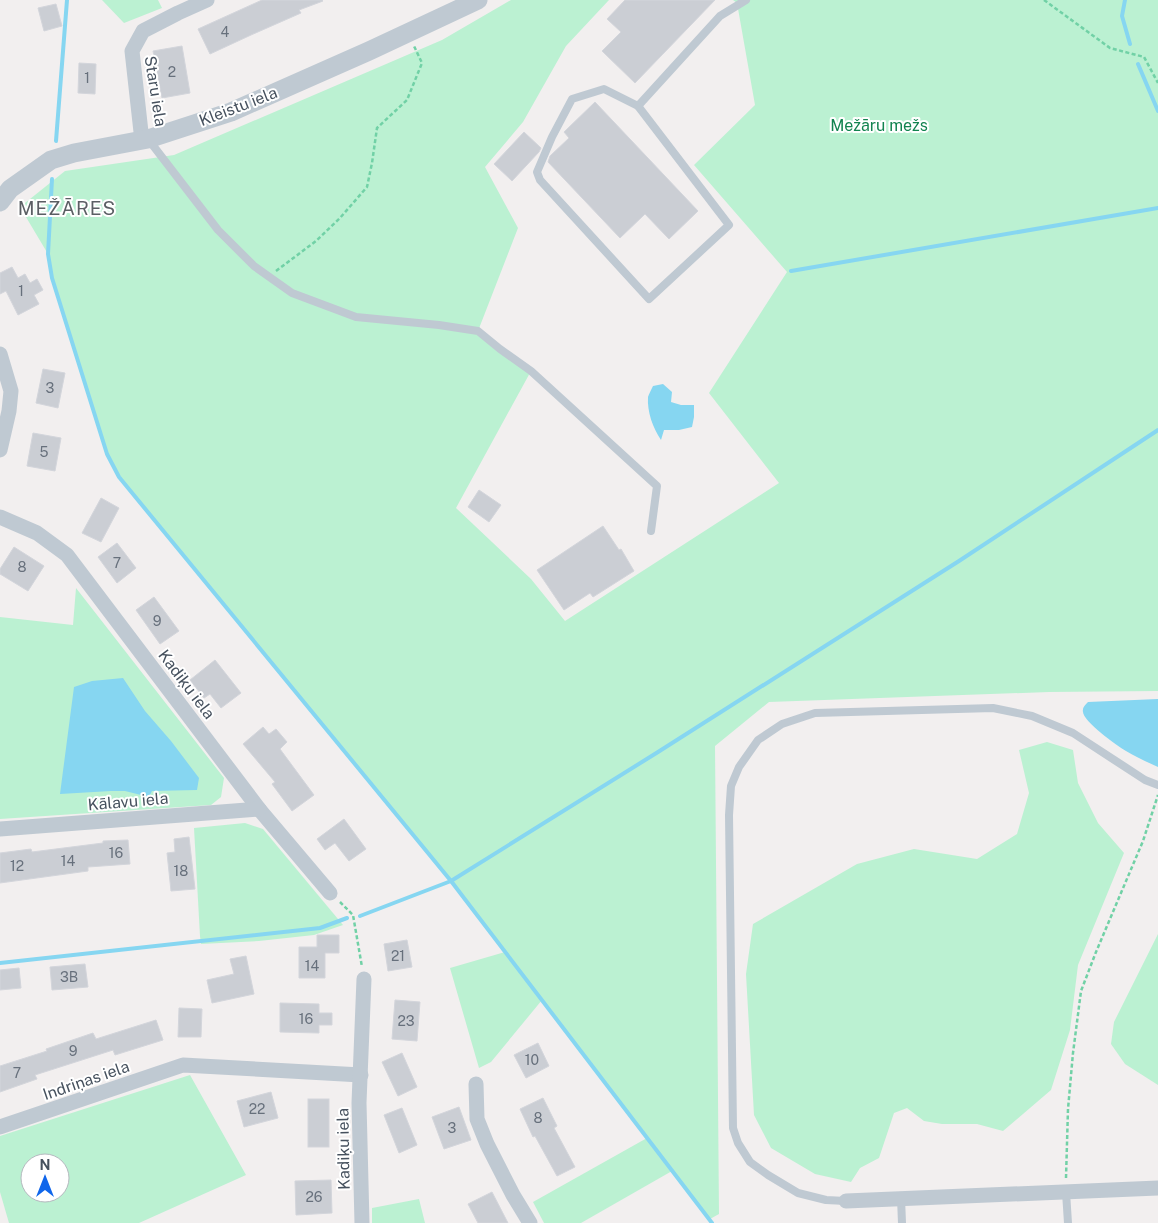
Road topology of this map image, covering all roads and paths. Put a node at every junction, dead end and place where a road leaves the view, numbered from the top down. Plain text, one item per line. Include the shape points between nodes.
1 (207, 0) edge
2 (478, 0) edge
3 (746, 0) edge
4 (1044, 0) edge
5 (408, 33) junction
6 (1158, 83) edge
7 (638, 106) junction
8 (148, 139) junction
9 (0, 202) edge
10 (269, 277) junction
11 (0, 354) edge
12 (0, 450) edge
13 (0, 517) edge
14 (651, 531) dead end
15 (1158, 785) edge
16 (1158, 795) edge
17 (259, 808) junction
18 (0, 829) edge
19 (330, 893) joint
20 (364, 979) joint
21 (361, 1075) junction
22 (476, 1084) dead end
23 (0, 1127) edge
24 (1158, 1188) edge
25 (1066, 1192) junction
26 (901, 1198) junction
27 (846, 1201) joint
28 (362, 1223) edge
29 (530, 1223) edge
30 (902, 1223) edge
31 (1068, 1223) edge

1 - 8 street, Staru iela via 144,31 132,51 142,132
2 - 5 street, Kleistu iela
3 - 7 lane via 720,16
4 - 6 path via 1110,48 1144,58
5 - 8 street, Kleistu iela via 231,112
5 - 10 path via 422,62 407,100 377,128 366,187 316,241
7 - 7 lane via 729,225 649,299 540,180 537,172 572,99 604,89
8 - 9 street, Kleistu iela via 50,160 10,189
8 - 10 lane via 218,230
10 - 14 lane via 292,293 356,317 478,331 531,371 657,486
11 - 12 street via 11,391
13 - 17 street, Kadiķu iela via 36,533 67,555
15 - 27 lane via 1145,780 1073,733 1032,716 993,708 815,713 782,724 758,740 739,767 731,786 733,1128 750,1162 768,1175 798,1193
16 - 25 path via 1143,841 1081,991 1068,1109
17 - 18 street, Kālavu iela
17 - 19 street, Kadiķu iela
19 - 20 path via 353,915
20 - 21 street, Kadiķu iela
21 - 23 street, Indriņas iela via 183,1065
21 - 28 street, Kadiķu iela
22 - 29 street via 477,1119
24 - 25 street
25 - 26 street
25 - 31 lane
26 - 27 street
26 - 30 lane

